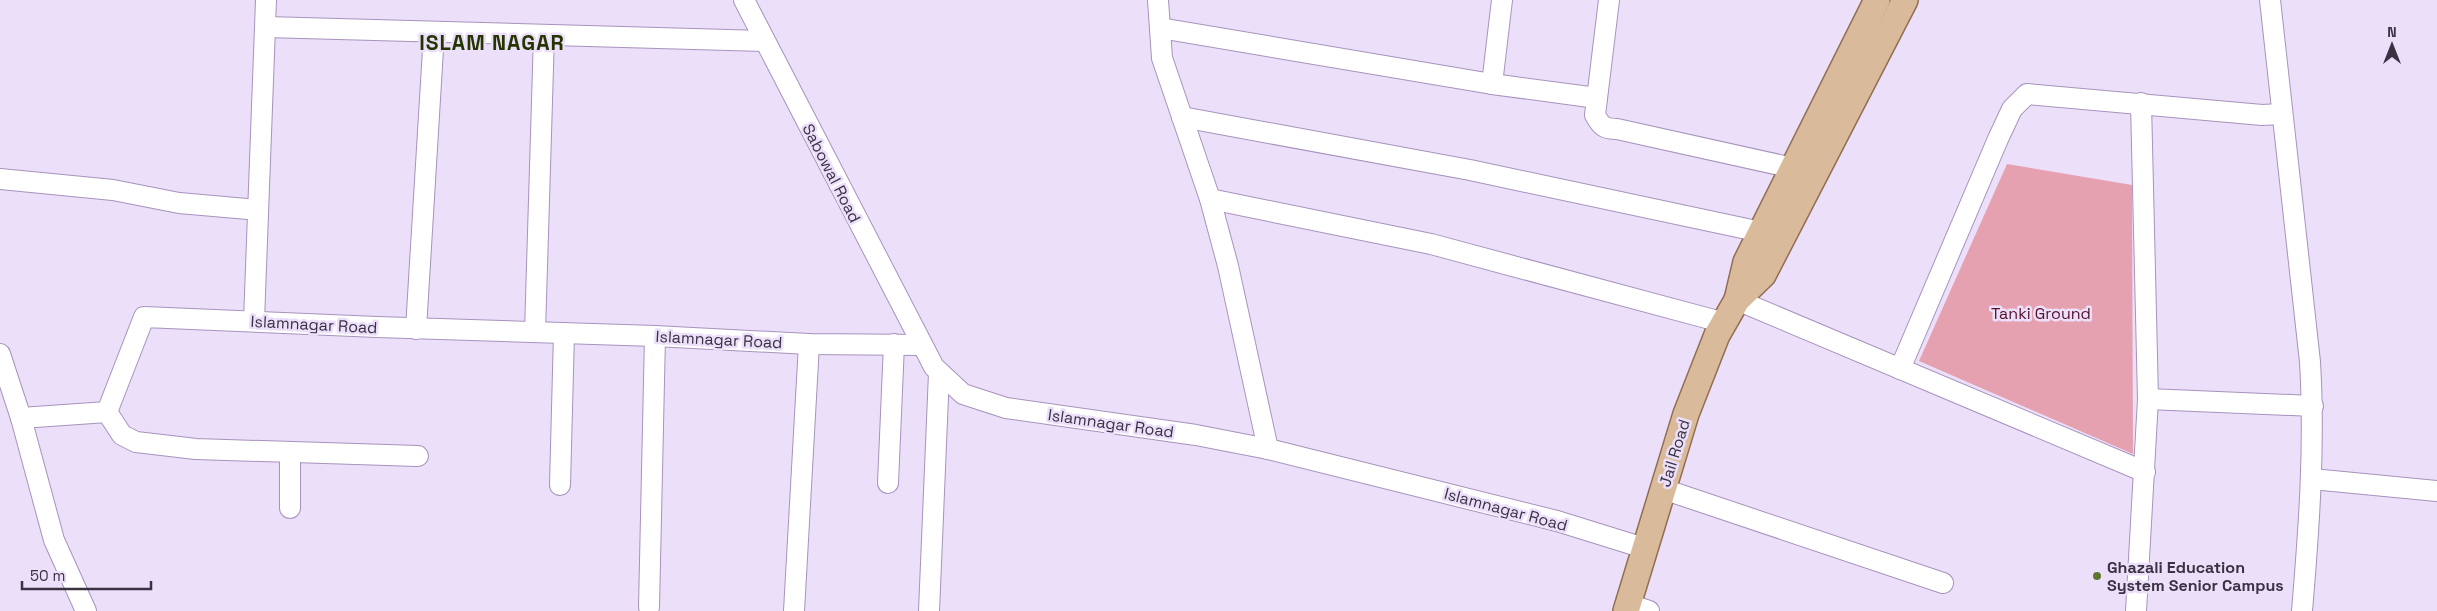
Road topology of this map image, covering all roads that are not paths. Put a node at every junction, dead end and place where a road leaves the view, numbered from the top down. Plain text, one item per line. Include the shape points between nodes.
1 (266, 0) edge
2 (744, 0) edge
3 (1158, 0) edge
4 (1502, 0) edge
5 (1609, 0) edge
6 (1877, 0) edge
7 (1905, 0) edge
8 (2270, 0) edge
9 (266, 27) junction
10 (1160, 28) junction
11 (434, 33) junction
12 (544, 34) junction
13 (764, 41) junction
14 (1492, 84) junction
15 (1597, 98) junction
16 (2141, 103) junction
17 (2282, 114) junction
18 (1182, 117) junction
19 (1793, 168) junction
20 (0, 179) edge
21 (1210, 200) junction
22 (258, 210) junction
23 (1761, 232) junction
24 (1738, 300) junction
25 (254, 321) junction
26 (1725, 322) junction
27 (416, 328) junction
28 (535, 332) junction
29 (564, 333) junction
30 (655, 336) junction
31 (809, 344) junction
32 (894, 344) junction
33 (922, 345) junction
34 (0, 354) edge
35 (1900, 369) junction
36 (939, 373) junction
37 (2148, 399) junction
38 (2313, 406) junction
39 (107, 412) junction
40 (21, 418) junction
41 (1268, 449) junction
42 (290, 453) junction
43 (418, 456) dead end
44 (2145, 472) junction
45 (2312, 479) junction
46 (888, 484) dead end
47 (560, 486) dead end
48 (1663, 489) junction
49 (2437, 491) edge
50 (290, 508) dead end
51 (1644, 548) junction
52 (1943, 583) dead end
53 (649, 607) dead end
54 (1634, 609) edge
55 (86, 611) edge
56 (794, 611) edge
57 (929, 611) edge
58 (2136, 611) edge
59 (2302, 611) edge

1 - 9 street
2 - 13 street, Sabowal Road
3 - 10 street
4 - 14 street
5 - 15 street
6 - 19 main road
7 - 24 main road via 1763,275
8 - 17 street
9 - 11 street
9 - 22 street
10 - 14 street
10 - 18 street via 1162,58
11 - 12 street
11 - 27 street
12 - 13 street
12 - 28 street
13 - 33 street, Sabowal Road
14 - 15 street
15 - 19 street via 1594,115 1600,126 1607,129
16 - 17 street via 2262,115
16 - 35 street via 2026,94 2012,109
16 - 37 street
17 - 38 street
18 - 21 street
18 - 23 street via 1470,170
19 - 23 main road
20 - 22 street via 113,190 179,203
21 - 26 street via 1431,244
21 - 41 street via 1228,266
22 - 25 street
23 - 24 main road via 1746,262
24 - 26 main road, Jail Road
24 - 35 street
25 - 27 street, Islamnagar Road
25 - 39 street, Islamnagar Road via 144,317
26 - 48 main road, Jail Road via 1686,414
27 - 28 street, Islamnagar Road
28 - 29 street, Islamnagar Road
29 - 30 street, Islamnagar Road
29 - 47 street
30 - 31 street, Islamnagar Road
30 - 53 street
31 - 32 street, Islamnagar Road
31 - 56 street
32 - 33 street, Islamnagar Road
32 - 46 street
33 - 36 street, Islamnagar Road
34 - 40 street
35 - 44 street
36 - 41 street, Islamnagar Road via 962,394 1006,408 1196,435
36 - 57 street
37 - 38 street
37 - 44 street
38 - 45 street
39 - 40 street
39 - 42 street via 122,435 136,442 196,449
40 - 55 street via 54,540
41 - 51 street, Islamnagar Road via 1557,521
42 - 43 street
42 - 50 street
44 - 58 street
45 - 49 street
45 - 59 street
48 - 51 main road, Jail Road
48 - 52 street
51 - 54 main road, Jail Road

